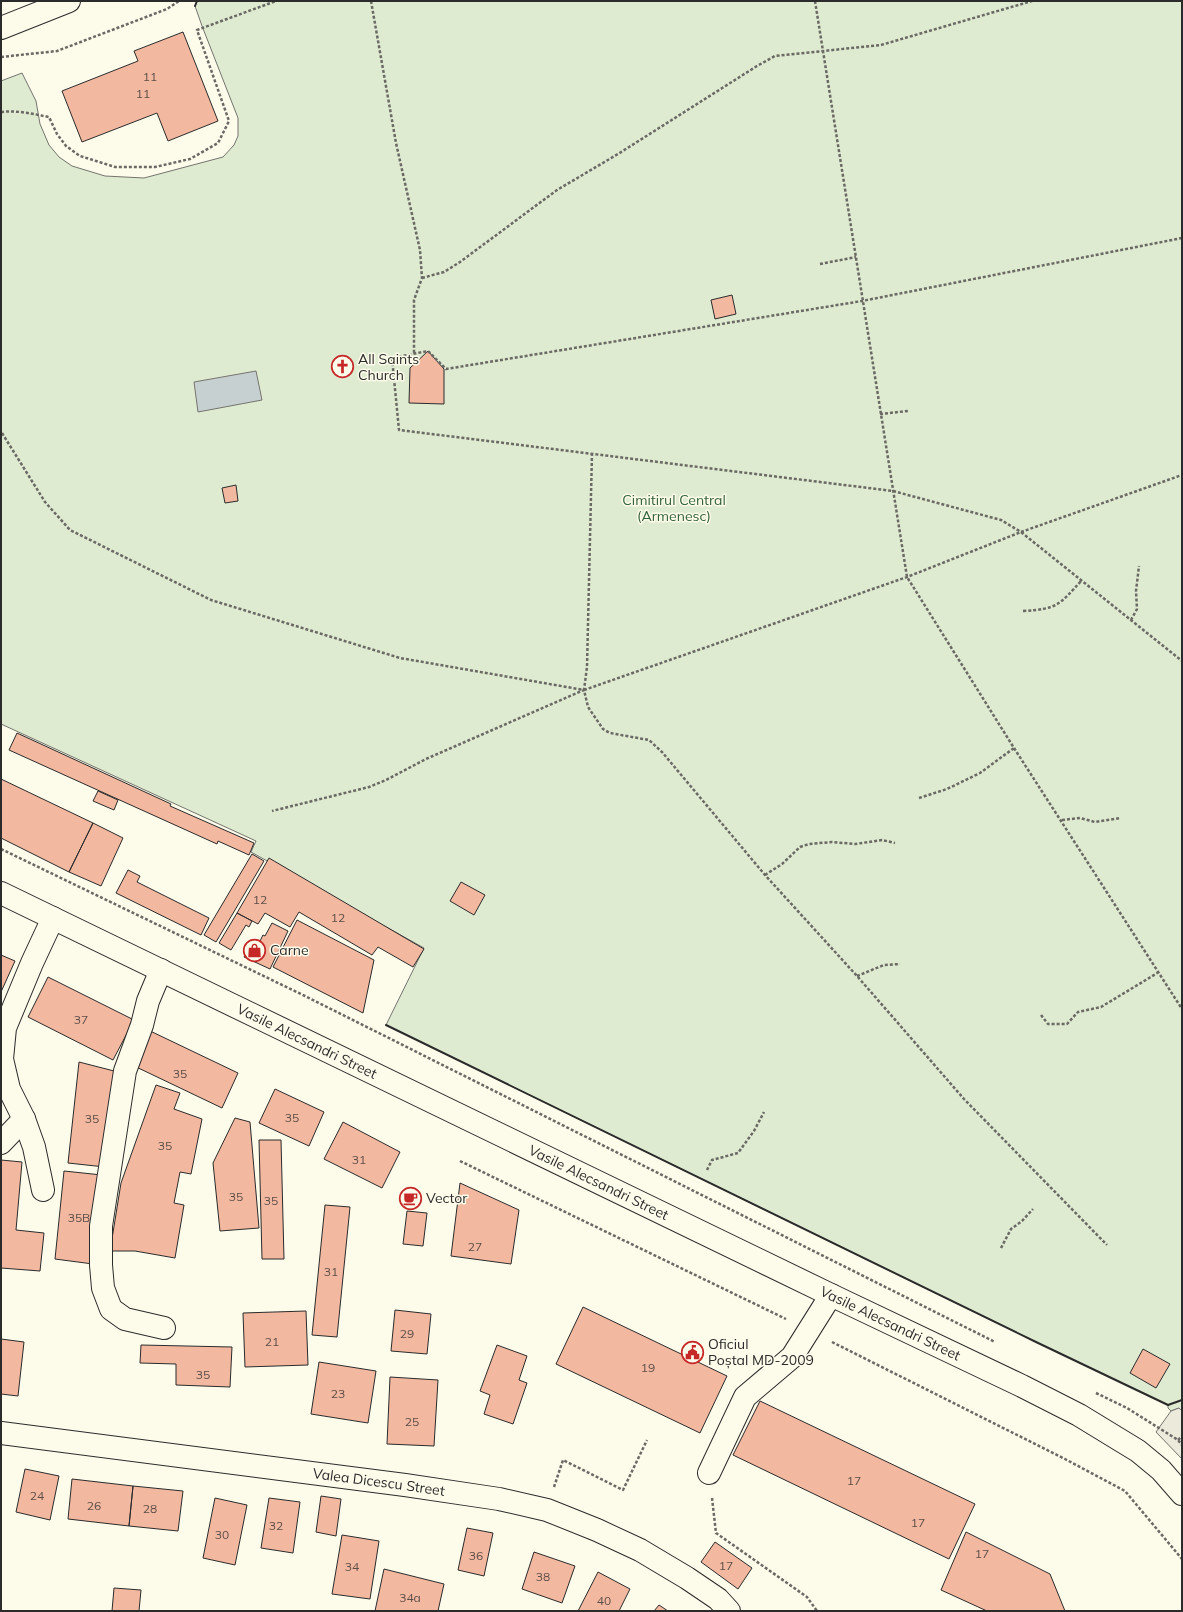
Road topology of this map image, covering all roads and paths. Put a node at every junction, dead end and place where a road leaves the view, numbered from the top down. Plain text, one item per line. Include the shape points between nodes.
1 (69, 1) edge
2 (179, 1) edge
3 (276, 1) edge
4 (371, 1) edge
5 (815, 1) edge
6 (1032, 1) edge
7 (1, 28) edge
8 (823, 52) junction
9 (1, 57) edge
10 (1, 112) edge
11 (1182, 238) edge
12 (856, 257) junction
13 (820, 264) dead end
14 (422, 278) junction
15 (862, 302) junction
16 (414, 354) junction
17 (908, 411) dead end
18 (880, 414) junction
19 (2, 433) dead end
20 (592, 453) junction
21 (1182, 475) edge
22 (892, 492) junction
23 (1021, 532) junction
24 (1139, 566) dead end
25 (907, 576) junction
26 (1082, 580) junction
27 (1023, 610) dead end
28 (1131, 620) junction
29 (1182, 661) edge
30 (584, 690) junction
31 (1014, 748) junction
32 (919, 798) dead end
33 (272, 811) dead end
34 (1121, 818) dead end
35 (1062, 820) junction
36 (895, 843) dead end
37 (1, 849) edge
38 (765, 875) junction
39 (1, 893) edge
40 (53, 918) junction
41 (900, 964) dead end
42 (161, 970) junction
43 (1159, 972) junction
44 (857, 976) junction
45 (1182, 1009) edge
46 (1041, 1015) dead end
47 (764, 1112) dead end
48 (24, 1119) junction
49 (1, 1142) edge
50 (707, 1170) dead end
51 (43, 1190) dead end
52 (1033, 1209) dead end
53 (1107, 1244) dead end
54 (1001, 1248) dead end
55 (830, 1295) junction
56 (164, 1328) dead end
57 (998, 1344) dead end
58 (1091, 1390) dead end
59 (1, 1433) edge
60 (1182, 1436) edge
61 (647, 1440) dead end
62 (1178, 1440) junction
63 (1182, 1444) edge
64 (563, 1460) dead end
65 (709, 1473) joint
66 (1182, 1494) edge
67 (729, 1611) edge
68 (817, 1611) edge

1 - 7 main road
2 - 9 path via 167,9 57,51
3 - 10 path via 197,30 229,121 218,143 190,159 155,167 115,167 80,156 66,146 56,134 49,117 11,111
4 - 14 path via 396,143 420,250
5 - 8 path
6 - 8 path via 881,45
8 - 12 path
8 - 14 path via 775,56 757,66 557,190 460,262 444,272
11 - 15 path
12 - 13 path
12 - 15 path
14 - 16 path via 414,300
15 - 16 path via 446,369 428,351
15 - 18 path
16 - 20 path via 392,358 399,430
17 - 18 path
18 - 22 path
19 - 30 path via 45,502 70,530 211,600 400,658
20 - 22 path
20 - 30 path
21 - 23 path
22 - 23 path via 1001,520
22 - 25 path
23 - 25 path
23 - 26 path
24 - 28 path via 1137,609
25 - 30 path
25 - 31 path
26 - 27 path via 1059,604 1044,610
26 - 28 path
28 - 29 path
30 - 33 path via 426,759 369,787
30 - 38 path via 588,707 603,729 610,733 649,740 662,752
31 - 32 path via 980,773 947,789
31 - 35 path
34 - 35 path via 1095,822 1080,818
35 - 43 path
36 - 38 path via 882,840 855,844 809,844 800,847 782,864
37 - 57 path via 305,996
38 - 44 path
39 - 40 main road, Vasile Alecsandri Street
40 - 42 main road, Vasile Alecsandri Street
40 - 48 main road via 5,1028 2,1059 4,1075
41 - 44 path via 884,965
42 - 55 main road, Vasile Alecsandri Street
42 - 56 main road via 125,1071 101,1226 101,1265 103,1288 111,1309 125,1320
43 - 45 path
43 - 46 path via 1101,1007 1078,1012 1067,1024 1048,1024
44 - 53 path via 964,1098
47 - 50 path via 738,1153 712,1160
48 - 49 main road
48 - 51 main road via 34,1147
52 - 54 path via 1011,1230
55 - 65 main road via 792,1357 745,1397
55 - 66 main road, Vasile Alecsandri Street via 1079,1415 1138,1451 1161,1470
58 - 62 path via 1127,1408
59 - 67 main road, Valea Dicescu Street via 406,1485 499,1499 547,1510 640,1550 718,1599
60 - 62 path
61 - 64 path via 623,1490
62 - 63 path
65 - 68 path via 716,1533 807,1597

